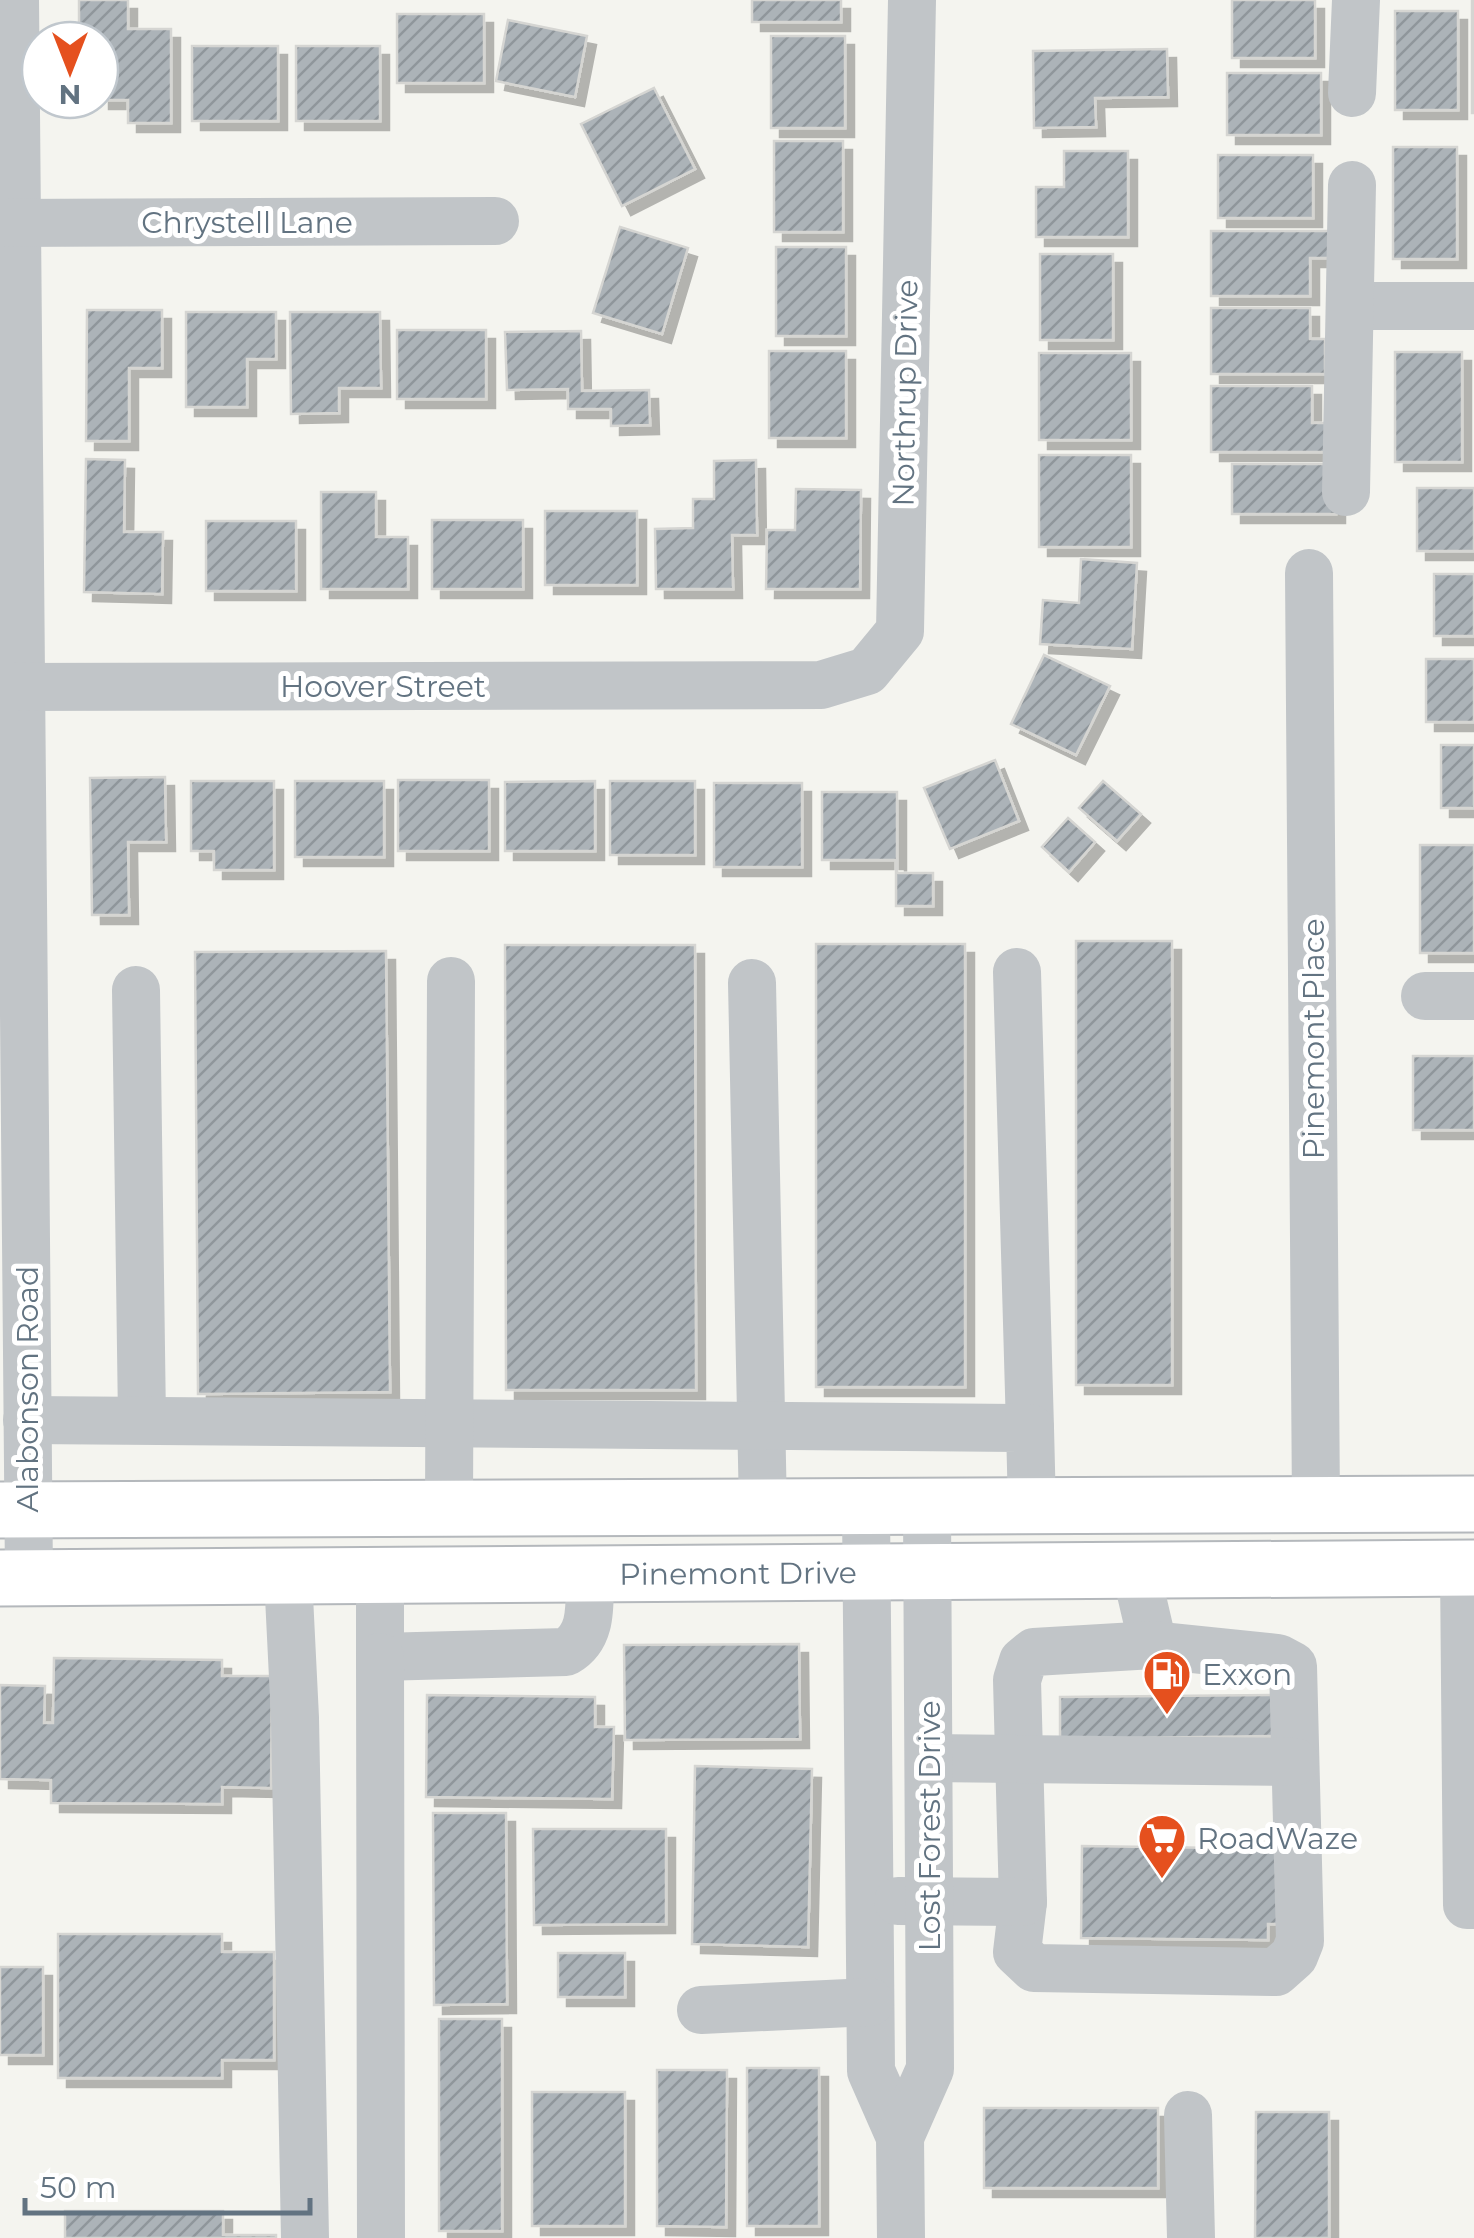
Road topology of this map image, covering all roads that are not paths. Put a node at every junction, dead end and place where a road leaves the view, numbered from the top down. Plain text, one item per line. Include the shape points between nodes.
1 (16, 0) edge
2 (912, 0) edge
3 (1356, 0) edge
4 (1352, 93) dead end
5 (1352, 185) dead end
6 (495, 221) dead end
7 (9, 223) edge
8 (1352, 306) junction
9 (1474, 306) edge
10 (1346, 492) dead end
11 (1309, 573) dead end
12 (766, 685) joint
13 (11, 687) edge
14 (1017, 972) dead end
15 (451, 981) dead end
16 (752, 982) dead end
17 (136, 990) dead end
18 (12, 991) edge
19 (1425, 996) dead end
20 (1474, 996) edge
21 (28, 1420) junction
22 (142, 1420) junction
23 (450, 1423) junction
24 (762, 1426) junction
25 (1030, 1428) junction
26 (1474, 1504) edge
27 (1316, 1506) junction
28 (866, 1508) junction
29 (927, 1508) junction
30 (1032, 1508) junction
31 (764, 1509) junction
32 (14, 1510) edge
33 (449, 1510) junction
34 (1469, 1568) edge
35 (867, 1572) junction
36 (928, 1572) junction
37 (1136, 1572) junction
38 (590, 1574) junction
39 (288, 1576) junction
40 (380, 1576) junction
41 (14, 1578) edge
42 (1153, 1645) junction
43 (380, 1657) junction
44 (929, 1758) junction
45 (1019, 1760) junction
46 (1295, 1762) junction
47 (869, 1901) junction
48 (930, 1902) junction
49 (1023, 1902) junction
50 (1474, 1905) edge
51 (870, 2002) junction
52 (702, 2010) dead end
53 (1188, 2115) dead end
54 (900, 2138) junction
55 (306, 2238) edge
56 (381, 2238) edge
57 (901, 2238) edge
58 (1191, 2238) edge

1 - 7 street, Alabonson Road
2 - 12 street, Northrup Drive via 900,630 867,671 821,685
3 - 4 street
5 - 8 street
6 - 7 street, Chrystell Lane
7 - 13 street, Alabonson Road
8 - 9 street
8 - 10 street
11 - 27 street, Pinemont Place
12 - 13 street, Hoover Street
13 - 18 street, Alabonson Road
14 - 25 street
15 - 23 street
16 - 24 street
17 - 22 street
18 - 21 street, Alabonson Road
19 - 20 street
21 - 22 street
21 - 32 street, Alabonson Road
22 - 23 street
23 - 24 street
23 - 33 street
24 - 25 street
24 - 31 street
25 - 30 street
26 - 27 main road
27 - 30 main road
28 - 29 main road
28 - 31 main road
28 - 35 street, Lost Forest Drive
29 - 30 main road
29 - 36 street, Lost Forest Drive
31 - 33 main road
32 - 33 main road
32 - 41 street, Alabonson Road
34 - 37 main road, Pinemont Drive
34 - 50 street via 1467,1905
35 - 36 main road, Pinemont Drive
35 - 38 main road, Pinemont Drive
35 - 47 street, Lost Forest Drive
36 - 37 main road, Pinemont Drive
36 - 44 street, Lost Forest Drive
37 - 42 street
38 - 40 main road, Pinemont Drive
38 - 43 street via 585,1633 566,1652
39 - 40 main road, Pinemont Drive
39 - 41 main road, Pinemont Drive
39 - 55 street
40 - 43 street
42 - 45 street via 1034,1652 1023,1660 1017,1680
42 - 46 street via 1278,1658 1292,1666
43 - 56 street
44 - 45 street
44 - 48 street, Lost Forest Drive
45 - 46 street
45 - 49 street
46 - 49 street via 1300,1942 1276,1972 1034,1968 1017,1952
47 - 48 street
47 - 51 street, Lost Forest Drive
48 - 49 street
48 - 54 street, Lost Forest Drive via 930,2069
51 - 52 street
51 - 54 street, Lost Forest Drive via 871,2071
53 - 58 street
54 - 57 street, Lost Forest Drive

